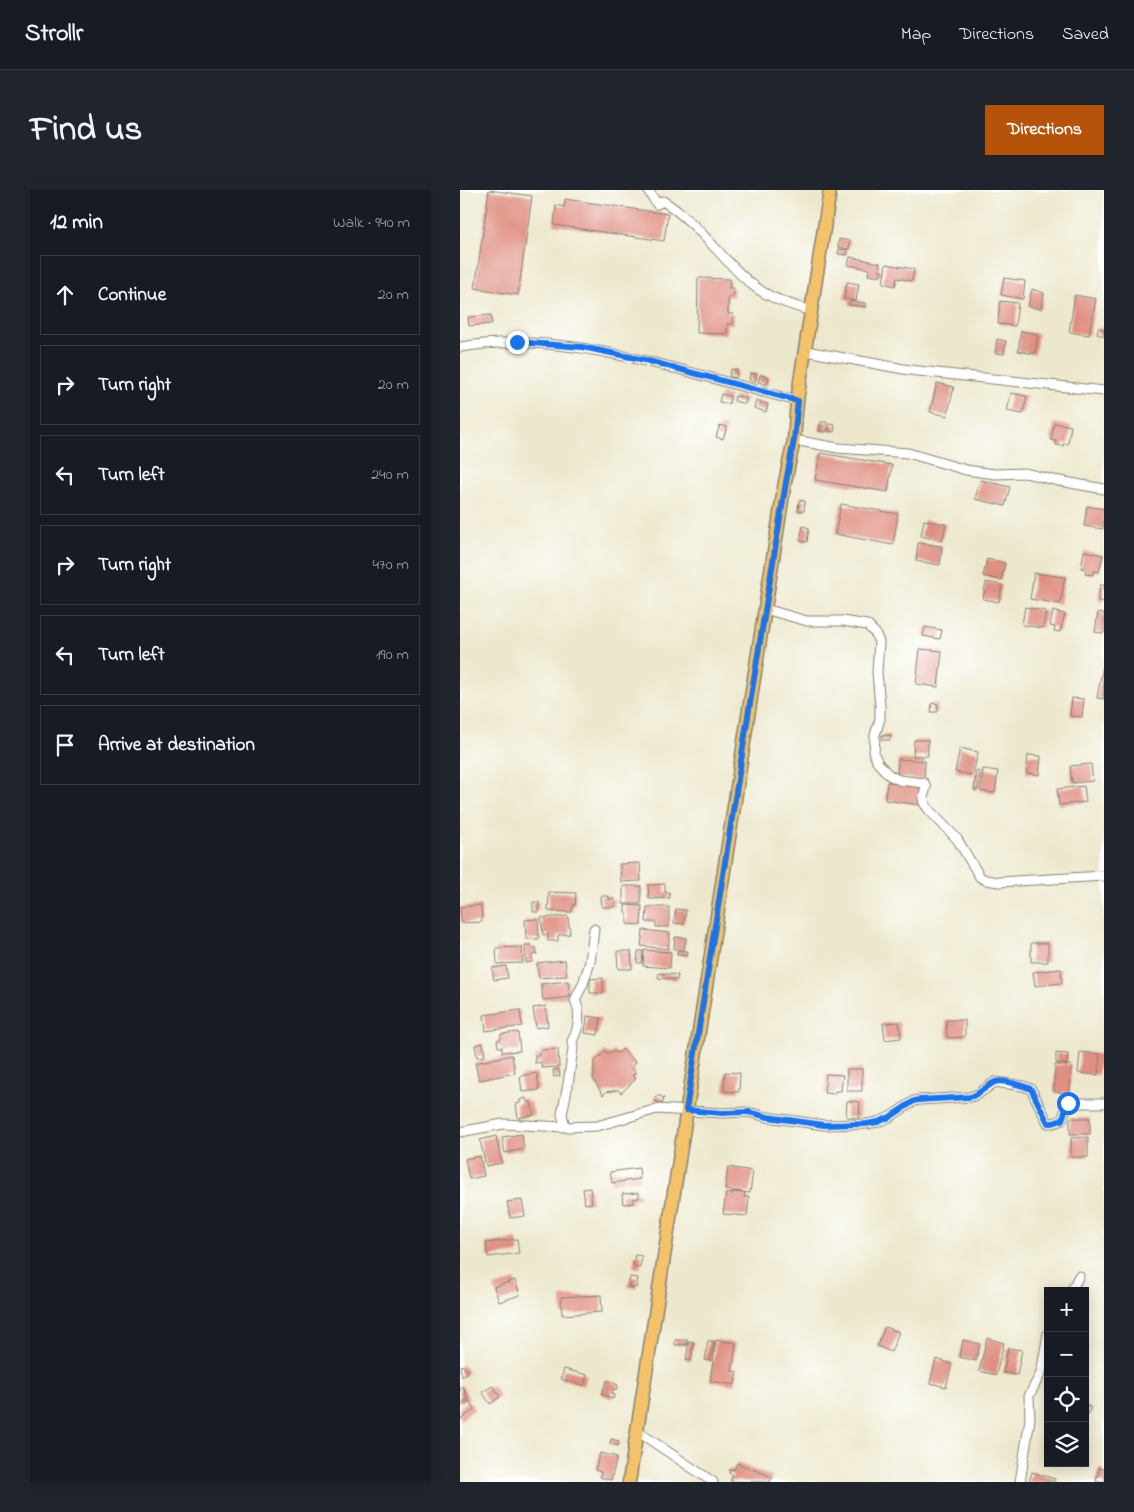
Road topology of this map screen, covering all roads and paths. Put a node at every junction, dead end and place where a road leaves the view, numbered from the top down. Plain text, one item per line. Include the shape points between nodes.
1 (648, 190) edge
2 (830, 190) edge
3 (811, 311) junction
4 (460, 347) edge
5 (806, 351) junction
6 (1104, 391) edge
7 (798, 401) junction
8 (794, 440) junction
9 (1104, 489) edge
10 (765, 609) junction
11 (1104, 876) edge
12 (594, 929) dead end
13 (1104, 1103) edge
14 (686, 1110) junction
15 (565, 1127) junction
16 (460, 1132) edge
17 (1079, 1276) dead end
18 (1073, 1287) edge
19 (1044, 1353) edge
20 (637, 1431) junction
21 (629, 1482) edge
22 (713, 1482) edge
23 (1020, 1482) edge

1 - 3 street via 657,204 662,201 688,220 750,283 780,301
2 - 3 main road
3 - 5 main road
4 - 7 street via 517,342 582,347 645,360
5 - 6 street via 909,370
5 - 7 main road
7 - 8 main road
8 - 9 street via 838,448 908,454 966,470 1024,473
8 - 10 main road
10 - 11 street via 807,620 843,621 867,626 875,633 879,642 880,719 874,754 889,775 899,780 924,783 924,804 957,839 980,877 999,882
10 - 14 main road
12 - 15 street via 590,962 575,1000 578,1024 572,1041 562,1114
13 - 14 street via 1068,1103 1062,1120 1048,1123 1031,1089 995,1082 970,1097 914,1101 890,1117 866,1124 824,1125 748,1112
14 - 15 street via 656,1109 597,1126
14 - 20 main road
15 - 16 street via 503,1124
17 - 18 street
19 - 23 street via 1029,1396 1030,1419
20 - 21 main road
20 - 22 street

